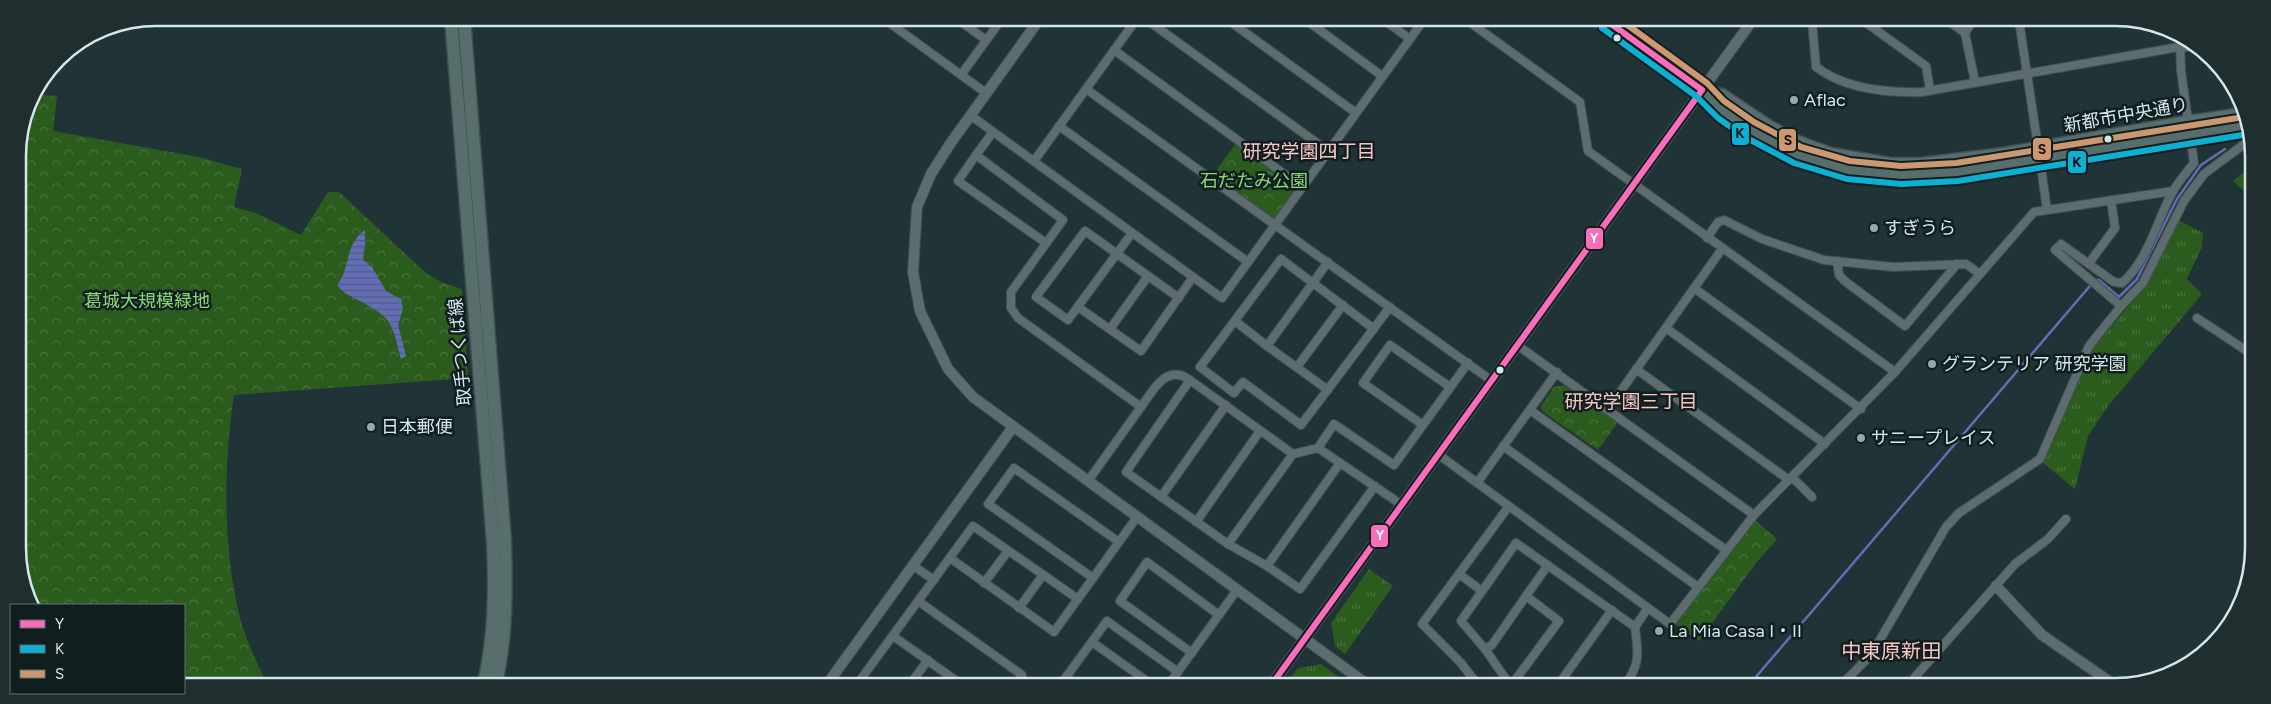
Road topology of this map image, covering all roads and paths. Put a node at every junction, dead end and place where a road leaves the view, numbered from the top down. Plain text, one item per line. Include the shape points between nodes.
1 (1131, 26) edge
2 (1156, 26) edge
3 (1237, 26) edge
4 (1315, 26) edge
5 (1393, 26) edge
6 (1419, 26) edge
7 (1475, 26) edge
8 (1614, 26) edge
9 (1748, 26) edge
10 (1813, 26) edge
11 (1871, 26) edge
12 (1956, 26) edge
13 (1969, 26) edge
14 (2021, 26) edge
15 (452, 27) edge
16 (465, 27) edge
17 (894, 27) edge
18 (968, 27) edge
19 (996, 27) edge
20 (1034, 27) edge
21 (1965, 33) junction
22 (1410, 39) junction
23 (986, 40) junction
24 (2180, 44) edge
25 (1114, 50) junction
26 (2028, 72) junction
27 (961, 75) junction
28 (1382, 76) junction
29 (1975, 82) junction
30 (1086, 89) junction
31 (1702, 90) junction
32 (1930, 90) junction
33 (986, 93) junction
34 (1356, 113) junction
35 (970, 115) junction
36 (2238, 115) edge
37 (2241, 125) edge
38 (1059, 126) junction
39 (2188, 128) junction
40 (993, 132) junction
41 (2244, 144) edge
42 (1328, 151) junction
43 (2039, 153) junction
44 (976, 155) junction
45 (1034, 161) junction
46 (1634, 185) junction
47 (1302, 187) junction
48 (2173, 191) junction
49 (2111, 200) junction
50 (2047, 210) junction
51 (1275, 224) junction
52 (1132, 233) junction
53 (1707, 238) junction
54 (1046, 242) junction
55 (1722, 249) junction
56 (1117, 254) junction
57 (1837, 261) junction
58 (1248, 262) junction
59 (1328, 262) junction
60 (2089, 263) junction
61 (1957, 264) junction
62 (1980, 274) junction
63 (1148, 276) junction
64 (1193, 277) junction
65 (1313, 283) junction
66 (1694, 288) junction
67 (1179, 298) junction
68 (1343, 306) junction
69 (2121, 306) junction
70 (1078, 307) junction
71 (1390, 307) junction
72 (2197, 318) dead end
73 (1235, 321) junction
74 (1666, 328) junction
75 (1110, 329) junction
76 (1374, 329) junction
77 (1518, 345) junction
78 (1267, 346) junction
79 (2245, 350) edge
80 (1468, 363) junction
81 (1297, 367) junction
82 (1636, 369) junction
83 (1557, 372) junction
84 (1895, 372) junction
85 (1190, 380) junction
86 (1492, 381) junction
87 (1450, 387) junction
88 (1328, 390) junction
89 (1226, 405) junction
90 (1141, 407) junction
91 (1608, 408) junction
92 (1861, 408) junction
93 (1530, 410) junction
94 (1423, 425) junction
95 (1013, 427) junction
96 (1260, 430) junction
97 (1825, 444) junction
98 (1503, 446) junction
99 (1318, 448) junction
100 (1293, 454) junction
101 (1438, 455) junction
102 (1340, 463) junction
103 (1791, 478) junction
104 (1088, 481) junction
105 (1477, 483) junction
106 (1375, 486) junction
107 (1815, 487) dead end
108 (1161, 497) junction
109 (1402, 505) junction
110 (1509, 506) junction
111 (1754, 515) junction
112 (1137, 517) junction
113 (2066, 519) dead end
114 (1196, 522) junction
115 (1119, 542) junction
116 (1228, 544) junction
117 (1726, 550) junction
118 (1008, 551) junction
119 (950, 558) junction
120 (912, 565) junction
121 (1548, 565) junction
122 (1267, 566) junction
123 (1459, 574) junction
124 (1043, 575) junction
125 (1093, 578) junction
126 (934, 580) junction
127 (984, 583) junction
128 (1996, 586) junction
129 (1698, 587) junction
130 (1237, 590) junction
131 (1482, 591) junction
132 (1526, 596) junction
133 (1078, 599) junction
134 (918, 601) junction
135 (1020, 608) junction
136 (1648, 608) junction
137 (1612, 610) junction
138 (1219, 615) junction
139 (1635, 626) junction
140 (893, 636) junction
141 (1306, 638) junction
142 (1092, 642) junction
143 (1485, 649) junction
144 (1192, 653) junction
145 (928, 660) junction
146 (1178, 672) junction
147 (1142, 677) edge
148 (1174, 677) edge
149 (1277, 677) edge
150 (1359, 677) edge
151 (1472, 677) edge
152 (1505, 677) edge
153 (1517, 677) edge
154 (1564, 677) edge
155 (1631, 677) edge
156 (1849, 677) edge
157 (1915, 677) edge
158 (2103, 677) edge
159 (485, 678) edge
160 (497, 678) edge
161 (832, 678) edge
162 (862, 678) edge
163 (916, 678) edge
164 (952, 678) edge
165 (1020, 678) edge
166 (1066, 678) edge

1 - 25 street
2 - 42 street
3 - 34 street
4 - 28 street
5 - 22 street
6 - 22 street
7 - 46 street via 1580,102 1588,151
8 - 31 main road, 新都市中央通り
9 - 31 street
10 - 32 street via 1816,67 1820,70 1870,89
11 - 32 street via 1926,66
12 - 21 street
13 - 21 street
14 - 26 street
15 - 159 main road, 取手つくば線 via 493,542 495,612
16 - 160 main road, 取手つくば線 via 505,542 506,612
17 - 27 street
18 - 23 street
19 - 23 street
20 - 33 street
21 - 29 street
22 - 28 street
23 - 27 street
24 - 26 street
24 - 39 street
25 - 30 street
25 - 47 street
26 - 29 street
26 - 43 street
27 - 33 street
28 - 34 street
29 - 32 street
30 - 38 street
30 - 51 street
31 - 43 main road, 新都市中央通り via 1722,95 1798,142 1860,161 1921,164
31 - 46 street
33 - 35 street
34 - 42 street
35 - 40 street
35 - 95 street via 931,174 917,207 913,272 920,311 948,369 973,397
36 - 39 main road, 新都市中央通り
37 - 39 main road, 新都市中央通り
38 - 45 street
38 - 58 street
39 - 43 main road, 新都市中央通り
39 - 48 street via 2194,162
40 - 44 street
40 - 45 street
41 - 69 street via 2204,174 2184,201 2143,283
42 - 47 street
43 - 50 street
44 - 54 street via 1063,220
44 - 54 street via 958,180
45 - 52 street
46 - 53 street
46 - 77 street
47 - 51 street
48 - 49 street
48 - 60 street via 2133,273 2122,283 2114,282
49 - 50 street
49 - 60 street via 2115,228
50 - 62 street via 2034,212
51 - 58 street
51 - 59 street
52 - 56 street
52 - 64 street
53 - 55 street
53 - 57 street via 1718,222 1724,220 1788,249
54 - 90 street via 1011,292 1012,308 1018,318
55 - 66 street
55 - 84 street
56 - 63 street
56 - 70 street
56 - 70 street via 1085,231 1036,297 1068,320
57 - 61 street via 1893,267
57 - 61 street via 1839,276 1904,326
58 - 64 street via 1222,298
59 - 65 street
59 - 71 street
60 - 69 street via 2060,244 2055,250
61 - 62 street via 1966,264
62 - 84 street
63 - 67 street
63 - 75 street
64 - 67 street
65 - 68 street
65 - 73 street via 1281,259
65 - 78 street
66 - 74 street
66 - 92 street
67 - 75 street via 1141,351
68 - 76 street
68 - 81 street
69 - 156 street via 2089,346 2040,459 1959,513 1946,527 1871,654
70 - 75 street
71 - 76 street
71 - 80 street
72 - 79 street
73 - 78 street
73 - 88 street via 1200,367 1234,393 1243,382 1301,425
74 - 82 street
74 - 97 street
76 - 88 street
77 - 83 street
77 - 86 street
78 - 81 street
80 - 86 street
80 - 87 street
81 - 88 street
82 - 91 street
82 - 103 street
83 - 91 street
83 - 93 street
84 - 92 street
85 - 89 street
85 - 90 street via 1178,374 1166,377
85 - 108 street via 1126,472
86 - 101 street
87 - 94 street
87 - 94 street via 1390,345 1363,383
89 - 96 street
89 - 108 street
90 - 104 street
91 - 111 street
92 - 97 street
93 - 98 street
93 - 117 street
94 - 99 street via 1394,465 1334,424
95 - 104 street
95 - 120 street
96 - 100 street
96 - 114 street
97 - 103 street
98 - 105 street
98 - 129 street
99 - 100 street
99 - 102 street
100 - 116 street
101 - 105 street
101 - 109 street
102 - 106 street
102 - 122 street
103 - 107 street via 1810,495
103 - 111 street
104 - 112 street
105 - 110 street
106 - 109 street
106 - 122 street via 1300,589
108 - 114 street
109 - 141 street
110 - 123 street
110 - 136 street
111 - 117 street
112 - 115 street
112 - 130 street
113 - 128 street via 2048,540 2015,564
114 - 116 street
115 - 125 street
115 - 125 street via 1014,468 993,497 988,504
116 - 122 street
117 - 129 street
118 - 119 street via 973,526
118 - 124 street
118 - 127 street
119 - 126 street
119 - 127 street
120 - 126 street
120 - 161 street
121 - 131 street via 1516,542
121 - 132 street
121 - 137 street
123 - 131 street
123 - 151 street via 1422,624
124 - 133 street
124 - 135 street
125 - 133 street
126 - 134 street
127 - 135 street
128 - 157 street
128 - 158 street via 2042,635
129 - 136 street via 1670,624
130 - 138 street
130 - 141 street
131 - 143 street via 1460,621
132 - 143 street via 1492,645
132 - 153 street via 1559,621
133 - 135 street via 1054,632
134 - 140 street
134 - 165 street via 1022,675
136 - 139 street
137 - 139 street
137 - 154 street
138 - 144 street
138 - 144 street via 1147,562 1120,601
139 - 155 street via 1639,657
140 - 145 street
140 - 162 street
141 - 149 street
141 - 150 street
142 - 146 street via 1107,621
142 - 147 street
142 - 166 street
143 - 152 street
144 - 146 street
145 - 163 street
145 - 164 street
146 - 148 street

